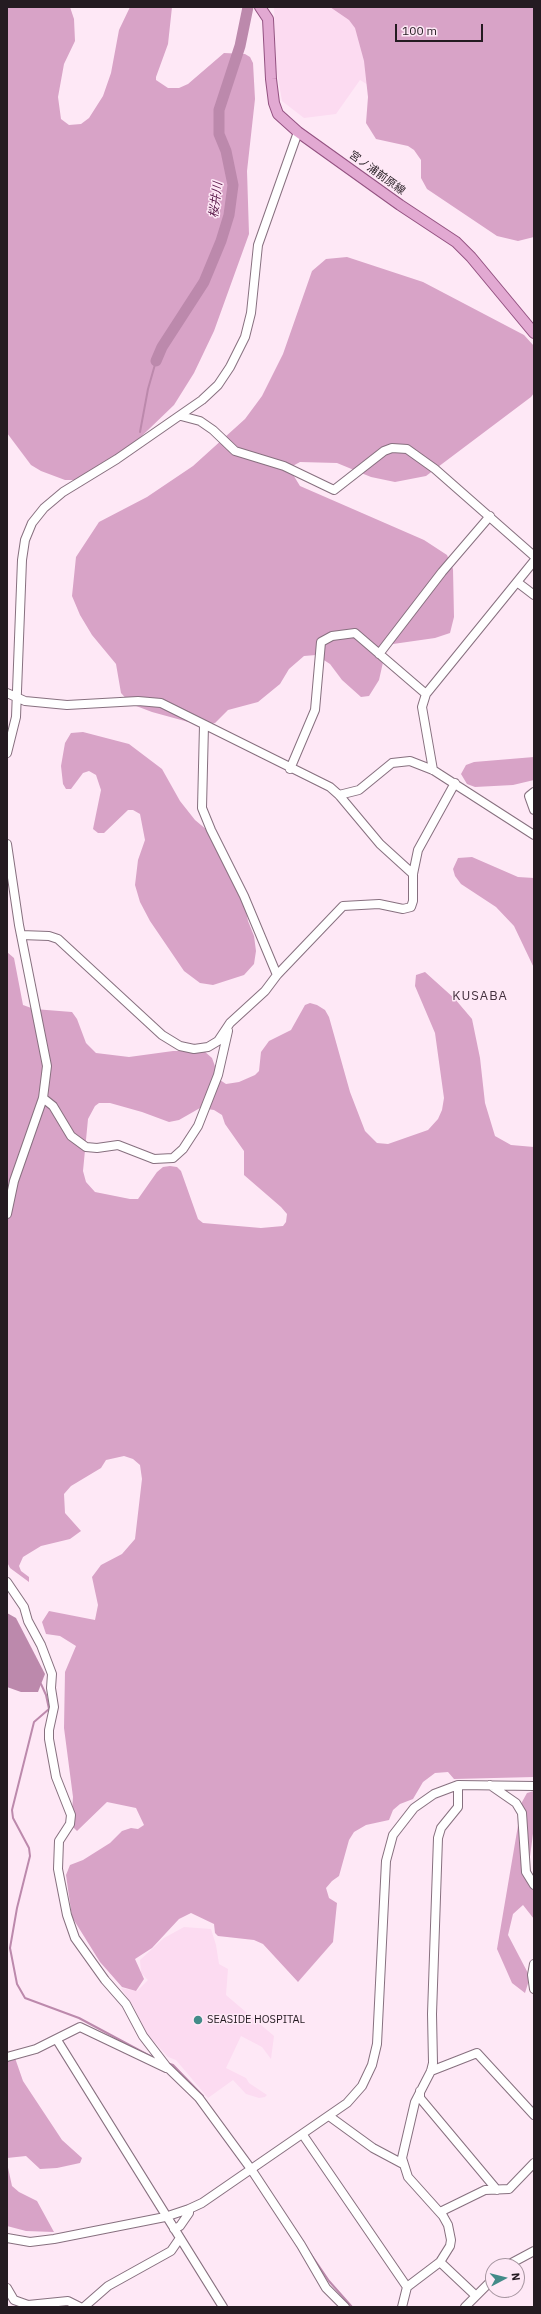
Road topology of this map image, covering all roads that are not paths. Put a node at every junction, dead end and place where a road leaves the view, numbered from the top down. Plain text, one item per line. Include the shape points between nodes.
1 (261, 7) edge
2 (298, 132) junction
3 (534, 333) edge
4 (181, 416) junction
5 (490, 516) junction
6 (534, 556) edge
7 (534, 561) edge
8 (517, 582) junction
9 (534, 595) edge
10 (379, 654) junction
11 (7, 693) edge
12 (426, 694) junction
13 (17, 698) junction
14 (204, 725) junction
15 (7, 753) edge
16 (290, 769) junction
17 (433, 770) junction
18 (455, 783) junction
19 (534, 792) edge
20 (339, 795) junction
21 (534, 810) edge
22 (534, 835) edge
23 (7, 844) edge
24 (413, 874) junction
25 (21, 935) junction
26 (277, 975) junction
27 (230, 1023) junction
28 (43, 1098) junction
29 (7, 1214) edge
30 (7, 1582) edge
31 (490, 1784) junction
32 (458, 1785) junction
33 (534, 1786) edge
34 (534, 1885) edge
35 (534, 1964) edge
36 (534, 1989) edge
37 (57, 2040) junction
38 (7, 2057) edge
39 (168, 2068) junction
40 (431, 2071) junction
41 (420, 2091) junction
42 (534, 2115) edge
43 (329, 2116) junction
44 (303, 2135) junction
45 (534, 2163) edge
46 (403, 2164) junction
47 (254, 2167) junction
48 (497, 2190) junction
49 (189, 2209) junction
50 (440, 2212) junction
51 (165, 2217) junction
52 (174, 2230) junction
53 (7, 2238) edge
54 (180, 2238) junction
55 (534, 2251) edge
56 (521, 2258) edge
57 (440, 2262) junction
58 (485, 2286) edge
59 (407, 2287) junction
60 (7, 2288) edge
61 (475, 2295) junction
62 (80, 2307) edge
63 (84, 2307) edge
64 (223, 2307) edge
65 (345, 2307) edge
66 (402, 2307) edge
67 (465, 2307) edge

1 - 2 main road, 宮ノ浦前原線 via 268,19 270,32 274,103 278,114
2 - 3 main road, 宮ノ浦前原線 via 456,242
2 - 4 street via 258,245 251,312 245,337 218,385
4 - 5 street via 200,421 234,451 284,466 334,490 384,451 392,448 407,449 435,469
4 - 13 street via 63,492 44,508 32,523 25,540 22,560
5 - 6 street
5 - 10 street via 442,572
7 - 8 street
8 - 9 street
8 - 12 street
10 - 12 street
10 - 16 street via 354,633 332,636 321,642 315,710
11 - 13 street
12 - 17 street via 422,707
13 - 14 street via 24,701 67,705 138,701 161,703
13 - 15 street
14 - 16 street
14 - 26 street via 202,808 244,896
16 - 20 street via 330,787
17 - 18 street
17 - 20 street via 410,761 392,763 359,790
18 - 22 street
18 - 24 street via 418,850
19 - 21 street via 529,796
20 - 24 street via 380,844
23 - 25 street
24 - 26 street via 413,902 409,909 379,904 343,906
25 - 27 street via 49,936 58,939 131,1008 162,1035 180,1046 194,1049 208,1047 218,1041
25 - 28 street via 47,1066
26 - 27 street via 255,1002
27 - 28 street via 218,1074 198,1126 187,1145 173,1158 154,1159 118,1145 86,1147 71,1136 53,1106
28 - 29 street via 14,1181
30 - 39 street via 24,1607 52,1674 54,1707 48,1730 49,1739 56,1777 71,1815 70,1824 59,1842 58,1851 59,1880 66,1915 83,1952 126,2004 143,2036
31 - 32 street
31 - 33 street
31 - 34 street via 516,1803 522,1813 526,1872
32 - 40 street via 458,1807 441,1828 438,1838 432,2014 434,2055
32 - 43 street via 434,1794 414,1808 393,1835 386,1861 376,2044 372,2065 362,2086 347,2103
35 - 36 street
37 - 38 street
37 - 39 street via 72,2029 80,2027
37 - 51 street
39 - 47 street via 199,2098
40 - 41 street
40 - 42 street via 477,2053
41 - 46 street via 410,2116
41 - 48 street via 420,2098
43 - 44 street
43 - 46 street via 373,2148
44 - 47 street
44 - 59 street
45 - 48 street via 509,2189
46 - 50 street via 413,2184
47 - 49 street via 202,2203
47 - 65 street via 326,2288
48 - 50 street via 485,2190
49 - 51 street
49 - 52 street via 180,2226
50 - 57 street via 448,2225 451,2240
51 - 52 street
51 - 53 street via 54,2239 30,2242
52 - 54 street
54 - 63 street via 171,2251 108,2286
54 - 64 street
55 - 56 street
57 - 59 street
57 - 61 street
58 - 61 street
59 - 66 street
60 - 62 street via 14,2300 28,2305 68,2301
61 - 67 street

